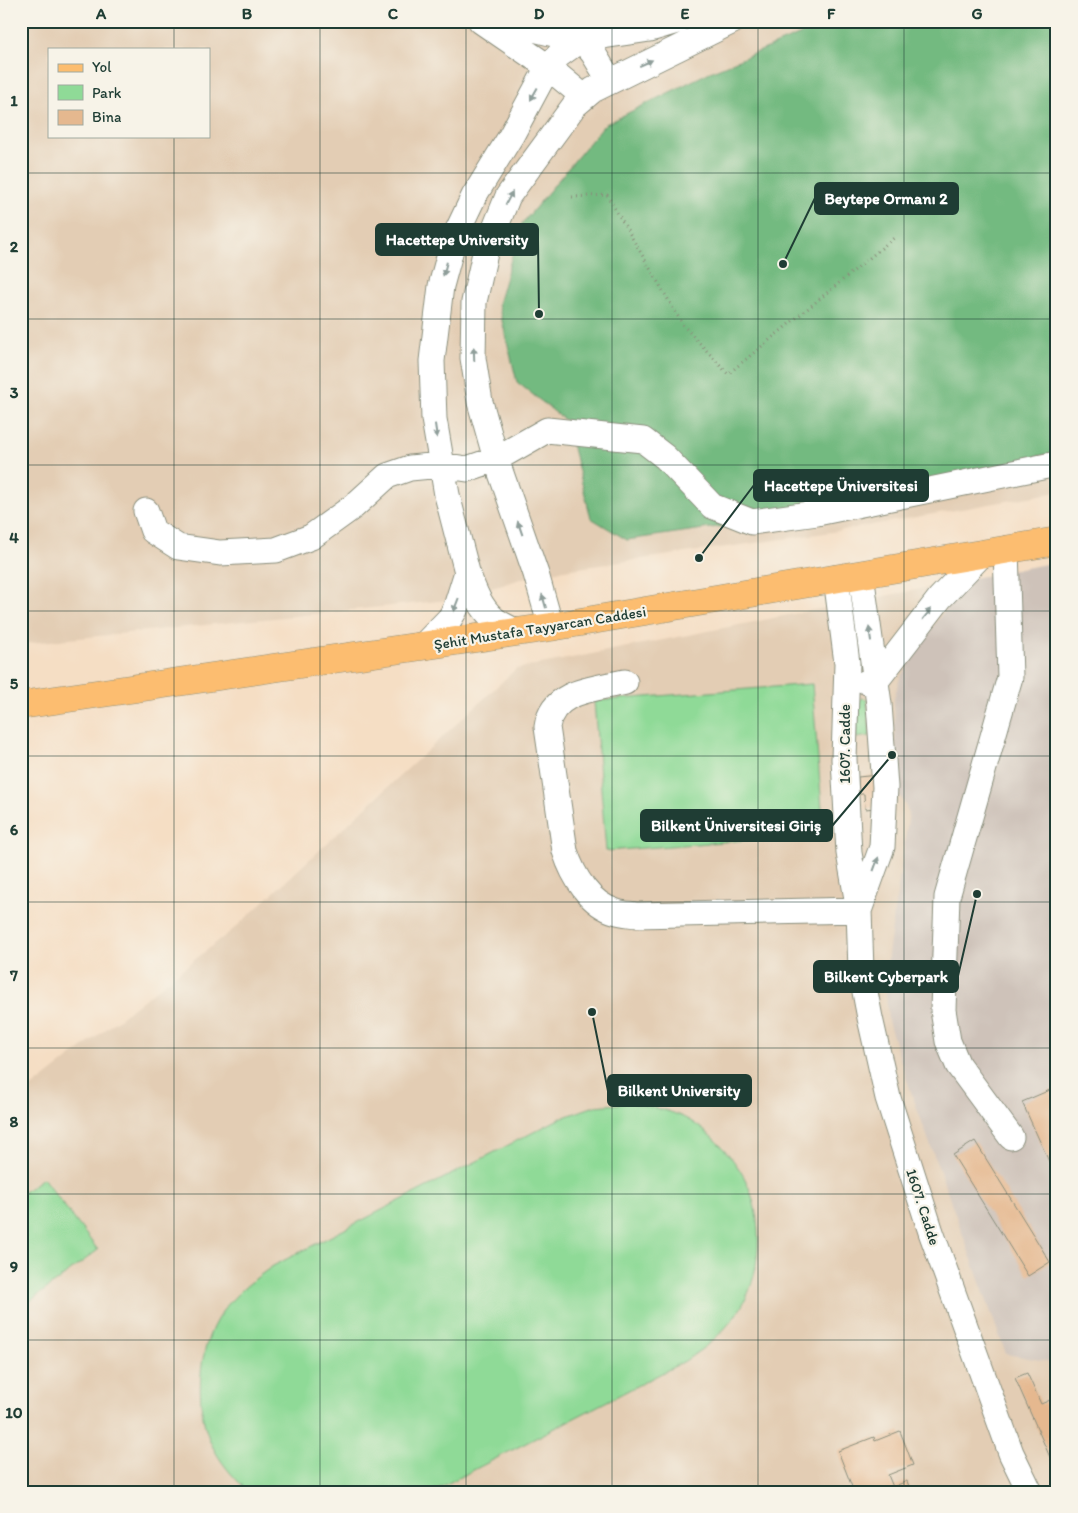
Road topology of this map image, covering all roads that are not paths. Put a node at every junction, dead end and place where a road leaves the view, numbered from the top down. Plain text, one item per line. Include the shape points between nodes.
1 (480, 21) edge
2 (500, 21) edge
3 (677, 21) edge
4 (733, 21) edge
5 (584, 41) junction
6 (548, 67) junction
7 (610, 81) junction
8 (584, 98) junction
9 (496, 459) junction
10 (1057, 464) edge
11 (441, 465) junction
12 (146, 511) dead end
13 (1057, 541) edge
14 (994, 552) junction
15 (467, 572) junction
16 (848, 576) junction
17 (551, 627) junction
18 (514, 632) junction
19 (423, 646) junction
20 (876, 681) junction
21 (625, 682) dead end
22 (846, 685) junction
23 (21, 705) edge
24 (883, 754) junction
25 (844, 759) junction
26 (859, 910) junction
27 (1011, 1137) dead end
28 (1030, 1492) edge

1 - 6 street
2 - 5 street
3 - 5 street
7 -> 4 street
5 - 6 street via 559,55
5 - 7 street
6 - 8 street
6 -> 11 street via 466,213 454,238 441,286 432,361 434,419
7 - 8 street
9 -> 8 street via 480,402 473,358 474,302 485,253 508,196 574,106
9 - 10 street via 546,430 642,440 665,457 712,506 752,522 817,513
9 - 11 street via 467,469
17 -> 9 street
11 - 12 street via 410,468 388,476 311,537 276,550 220,553 178,547 153,530
11 - 15 street
13 - 14 main road, Şehit Mustafa Tayyarcan Caddesi
14 - 16 main road, Şehit Mustafa Tayyarcan Caddesi
20 -> 14 street via 940,598
14 - 27 street via 1010,677 947,897 943,1010 948,1041 958,1065
15 - 18 street via 486,611
15 -> 19 street via 455,610
16 - 17 main road, Şehit Mustafa Tayyarcan Caddesi
20 -> 16 street, 1607. Cadde
16 - 22 street, 1607. Cadde
17 - 18 main road, Şehit Mustafa Tayyarcan Caddesi
18 - 19 main road, Şehit Mustafa Tayyarcan Caddesi
19 - 23 main road, Şehit Mustafa Tayyarcan Caddesi
20 - 22 street
20 - 24 street, 1607. Cadde
21 - 26 street via 570,695 552,709 547,727 565,852 571,869 594,899 618,913 637,914
22 - 25 street, 1607. Cadde
24 - 25 street
26 -> 24 street, 1607. Cadde via 882,847
25 - 26 street, 1607. Cadde via 849,852
26 - 28 street, 1607. Cadde via 861,972 888,1098 980,1371 1011,1454

